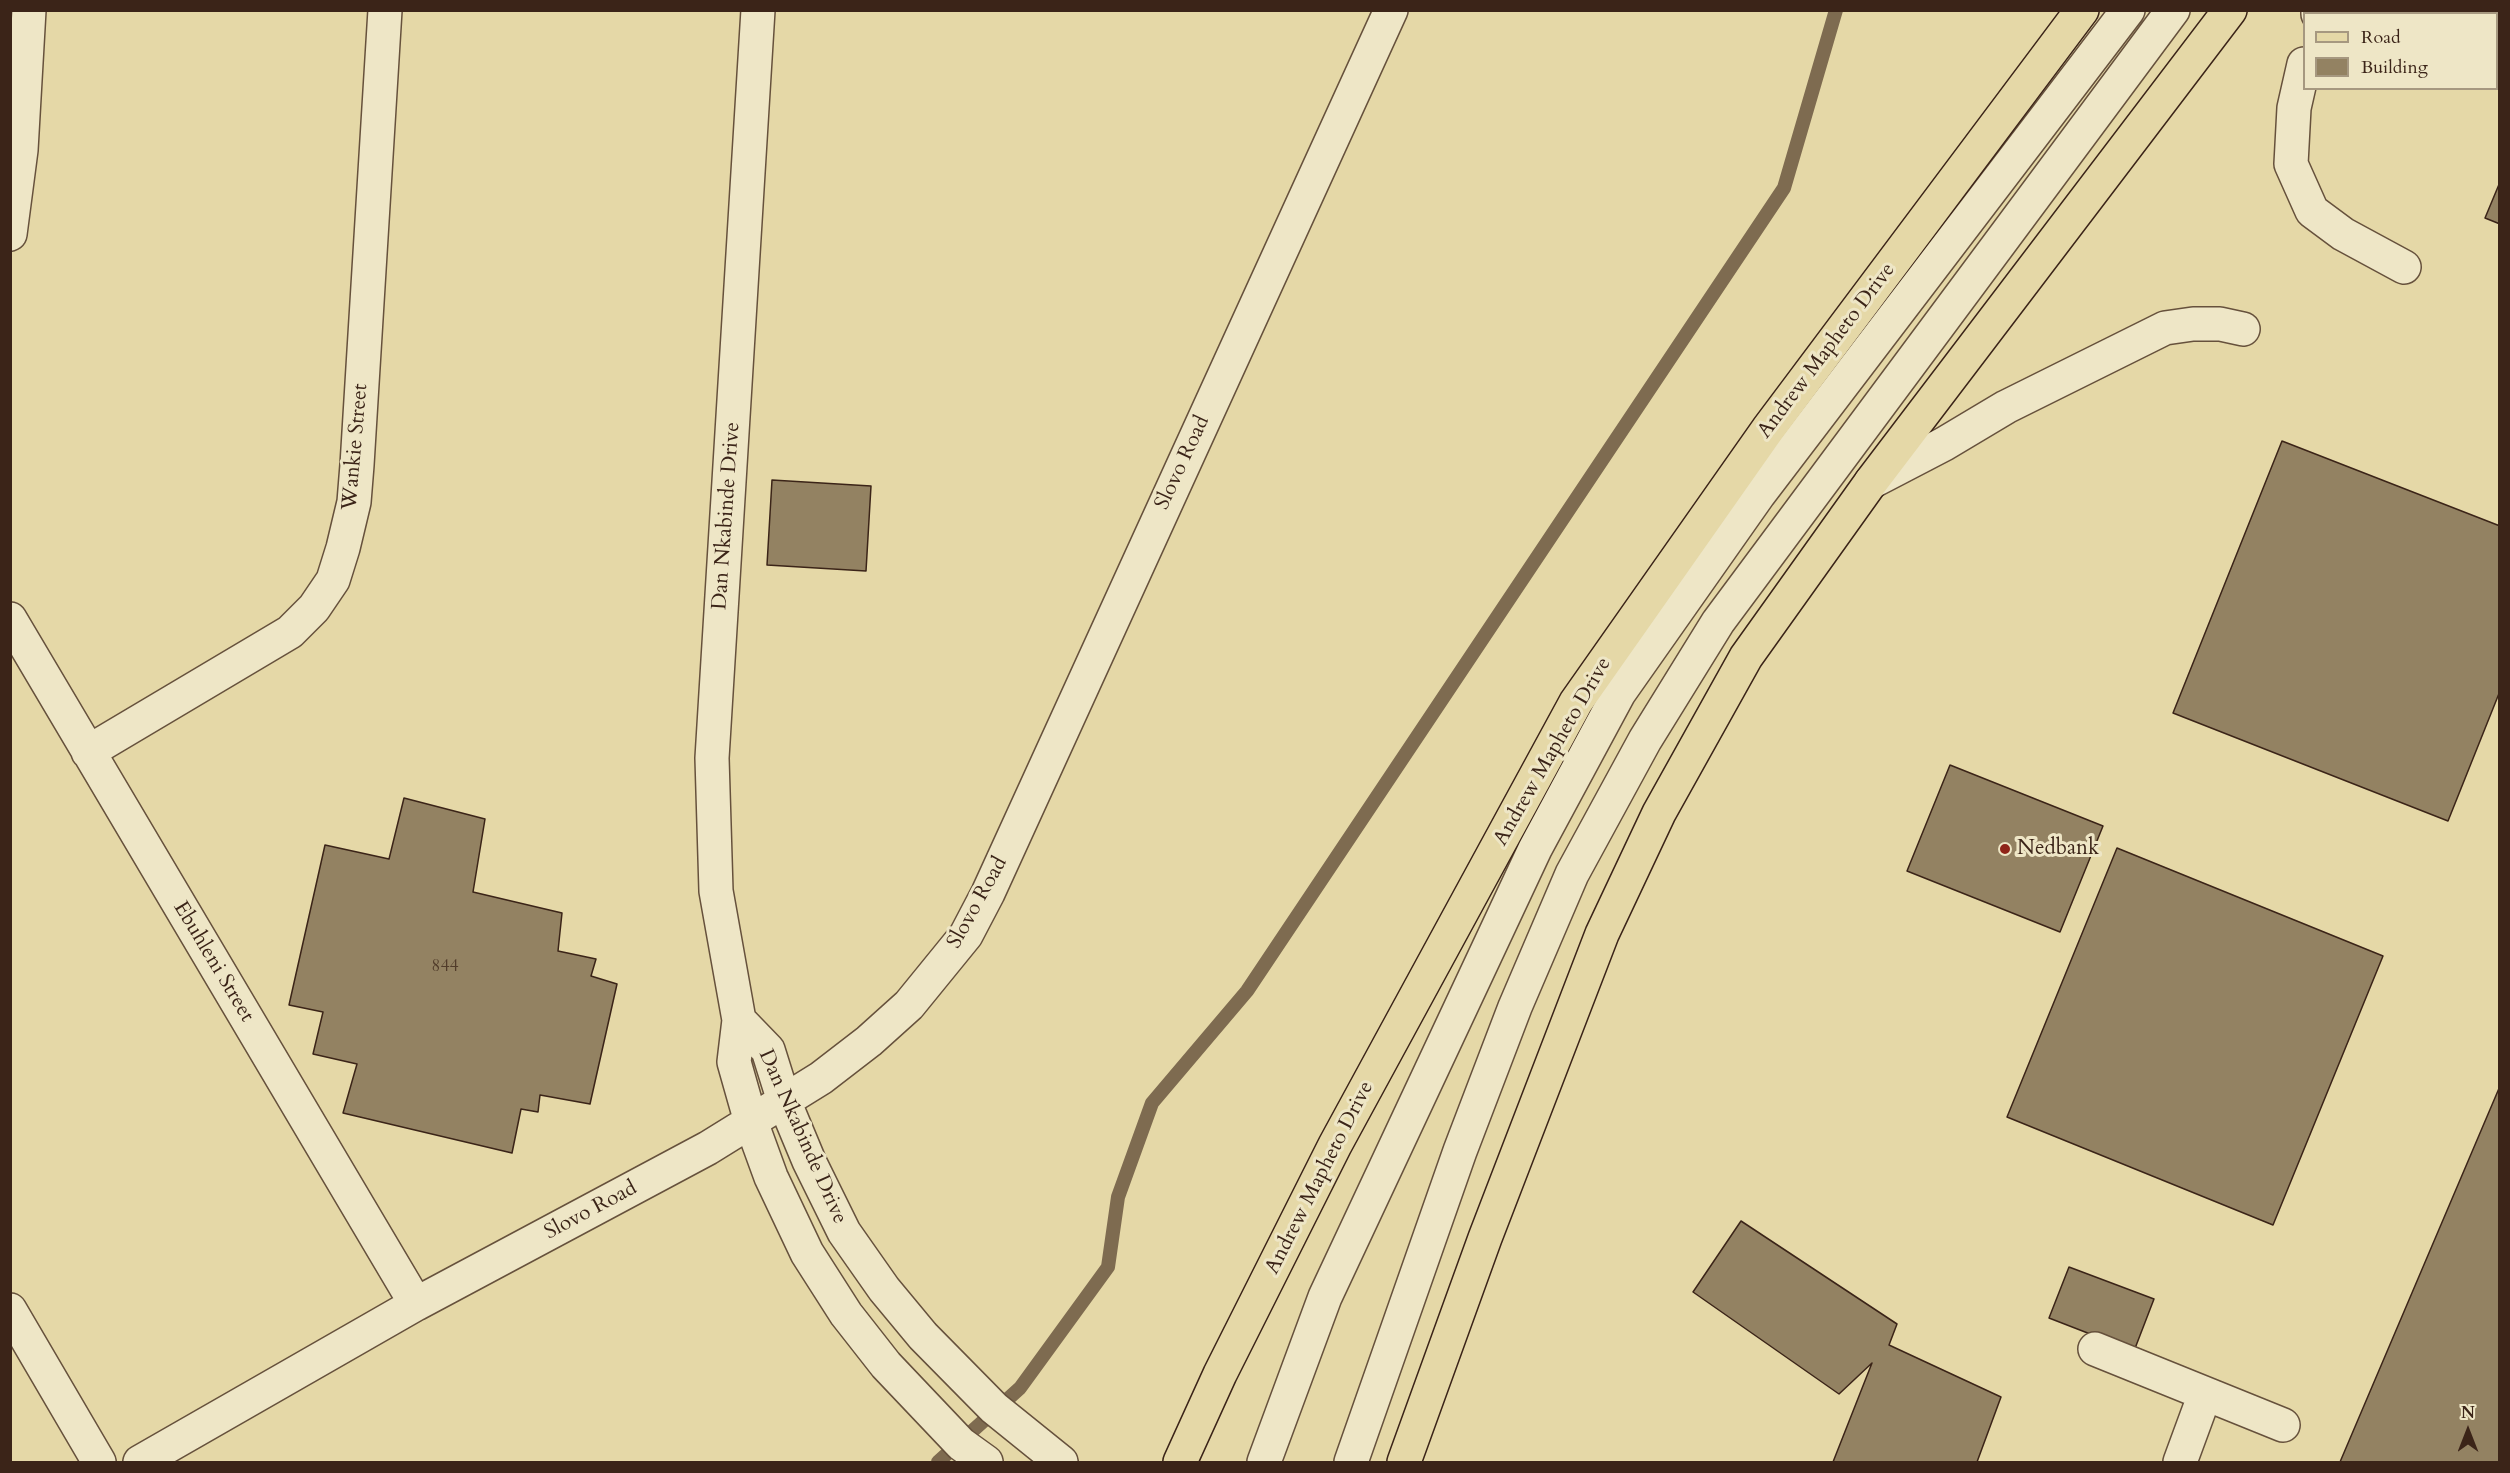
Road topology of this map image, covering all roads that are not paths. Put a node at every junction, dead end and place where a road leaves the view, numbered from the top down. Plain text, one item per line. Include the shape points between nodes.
1 (28, 10) edge
2 (385, 10) edge
3 (758, 10) edge
4 (1391, 10) edge
5 (2082, 10) edge
6 (2128, 10) edge
7 (2173, 10) edge
8 (2230, 10) edge
9 (2303, 68) edge
10 (10, 234) edge
11 (2404, 267) dead end
12 (2243, 329) dead end
13 (1871, 483) junction
14 (10, 619) edge
15 (88, 752) junction
16 (739, 1020) junction
17 (784, 1101) junction
18 (751, 1122) junction
19 (416, 1304) junction
20 (10, 1310) edge
21 (2095, 1349) dead end
22 (2205, 1394) junction
23 (2283, 1425) dead end
24 (99, 1462) edge
25 (140, 1462) edge
26 (986, 1462) edge
27 (1061, 1462) edge
28 (1180, 1462) edge
29 (1264, 1462) edge
30 (1351, 1462) edge
31 (1404, 1462) edge
32 (2180, 1462) edge

1 - 10 street via 21,150
2 - 15 street, Wankie Street via 354,502 333,580 314,608 290,632
3 - 16 street, Dan Nkabinde Drive via 712,758 716,891
4 - 17 street, Slovo Road via 966,935 909,1005 870,1041
5 - 28 main road, Andrew Mapheto Drive via 1768,429 1576,702 1335,1145
6 - 29 street via 1759,494 1619,693 1534,849 1325,1296
7 - 30 street via 1718,622 1645,740 1572,874 1515,1007 1460,1150
8 - 13 main road
9 - 11 street via 2294,108 2291,164 2312,211 2343,234
12 - 13 street via 2220,324 2165,328 2006,407
13 - 31 main road via 1746,657 1659,813 1602,934
14 - 15 street, Ebuhleni Street
15 - 19 street, Ebuhleni Street
16 - 17 street, Dan Nkabinde Drive via 768,1050
16 - 18 street, Dan Nkabinde Drive via 734,1062
17 - 18 street, Slovo Road
17 - 27 street, Dan Nkabinde Drive via 844,1232 884,1289 923,1336 994,1408
18 - 19 street, Slovo Road
18 - 26 street, Dan Nkabinde Drive via 771,1178 807,1253 846,1314 885,1365 961,1444
19 - 25 street, Slovo Road
20 - 24 street
21 - 22 street
22 - 23 street
22 - 32 street

